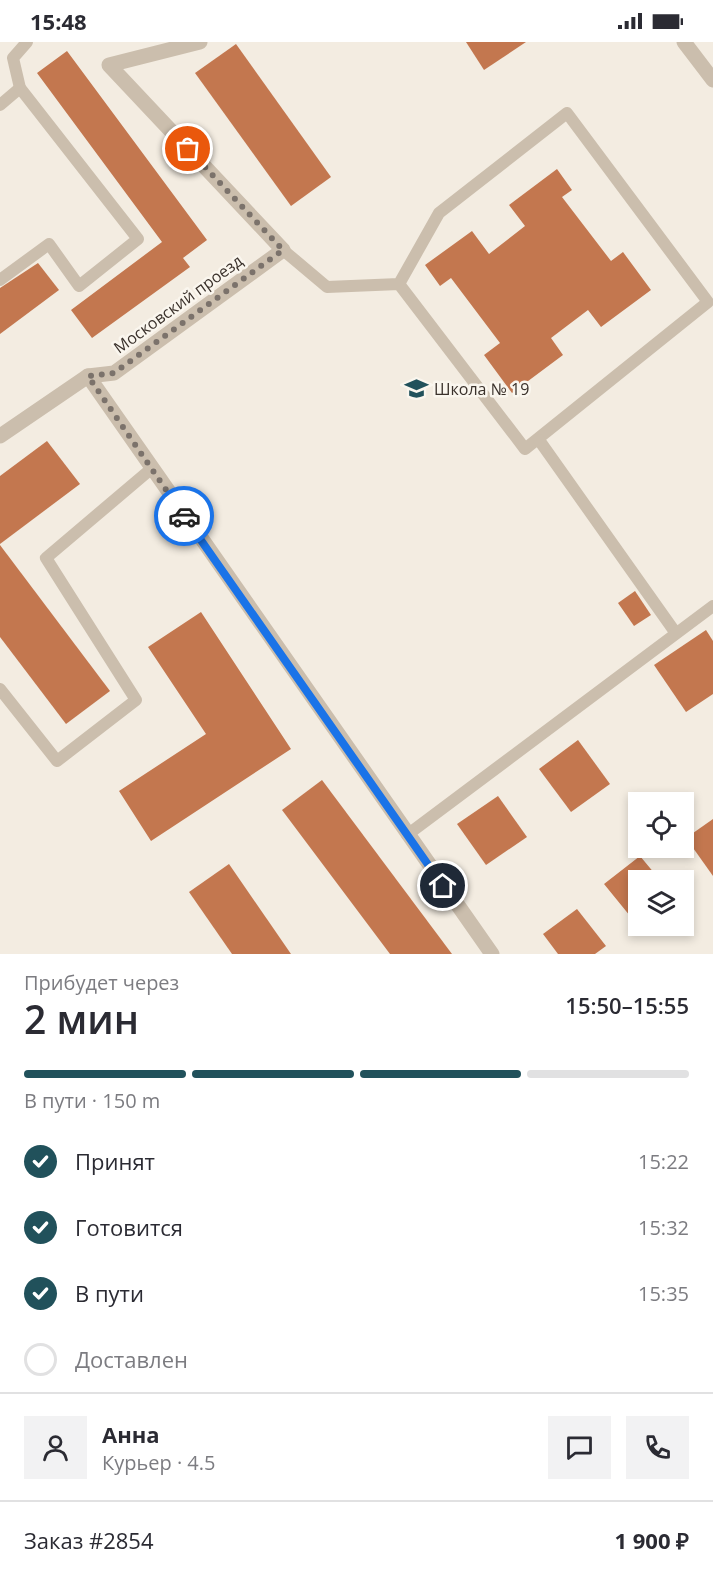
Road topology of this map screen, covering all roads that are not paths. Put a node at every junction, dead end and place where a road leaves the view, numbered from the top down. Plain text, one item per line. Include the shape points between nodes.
1 (27, 42) edge
2 (201, 42) edge
3 (684, 42) edge
4 (713, 80) edge
5 (20, 88) junction
6 (0, 105) edge
7 (283, 250) junction
8 (0, 280) edge
9 (399, 284) junction
10 (88, 376) junction
11 (0, 436) edge
12 (539, 440) junction
13 (151, 469) junction
14 (713, 606) edge
15 (675, 632) junction
16 (0, 689) edge
17 (407, 836) junction
18 (492, 954) edge

1 - 5 lane via 13,58
2 - 7 street via 109,65
3 - 4 street
5 - 6 lane
5 - 8 lane via 138,239 79,286 48,243
7 - 9 lane via 327,287
7 - 10 street, Московский проезд via 114,373
9 - 12 lane via 525,449
9 - 12 lane via 439,213 567,113 708,302
10 - 11 street, Московский проезд
10 - 13 street
12 - 15 lane
13 - 16 lane via 46,558 136,700 57,761
13 - 17 street
14 - 15 lane
15 - 17 lane
17 - 18 street

